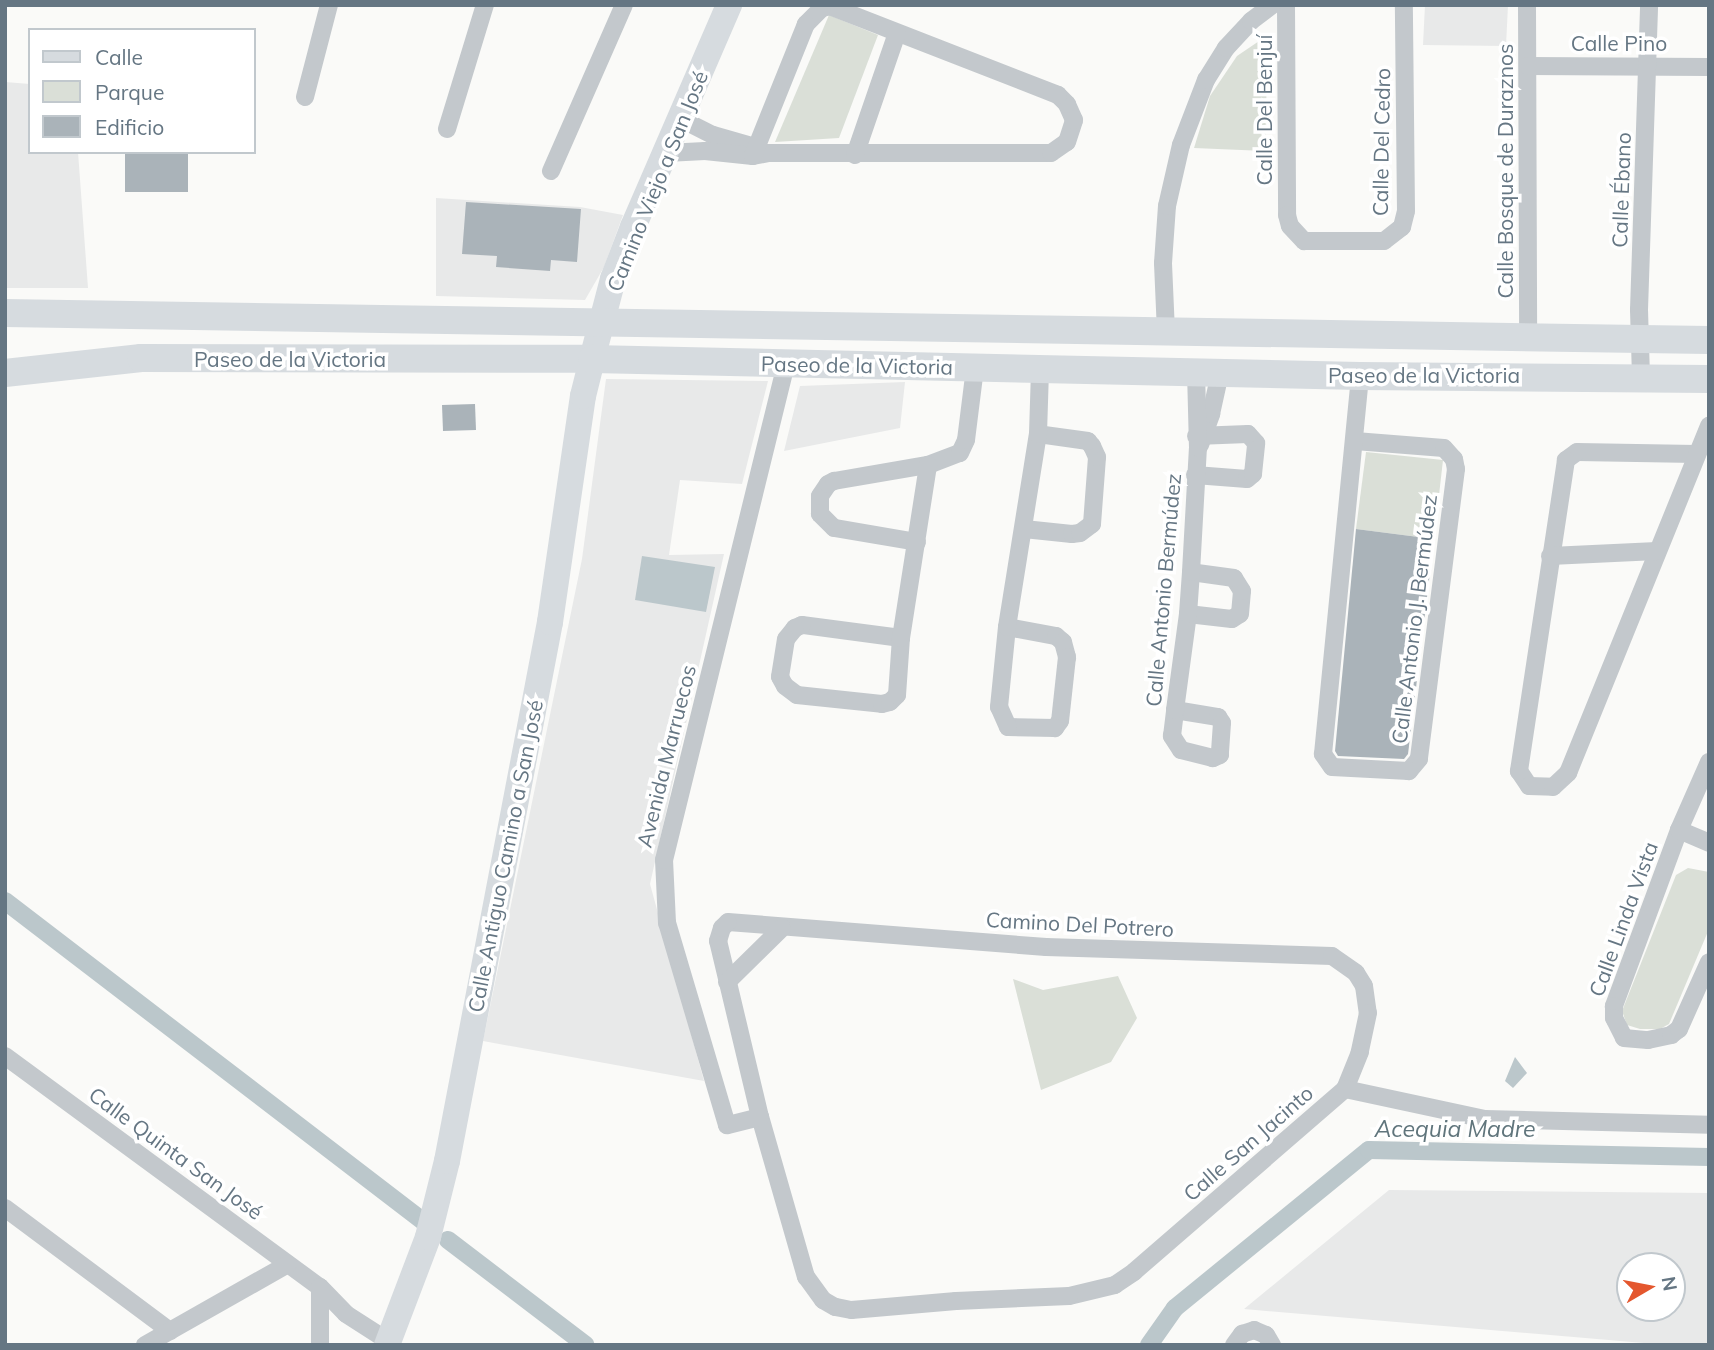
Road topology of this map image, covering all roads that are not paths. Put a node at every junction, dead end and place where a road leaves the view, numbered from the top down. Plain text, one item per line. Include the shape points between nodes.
1 (329, 5) edge
2 (485, 5) edge
3 (624, 5) edge
4 (729, 5) edge
5 (1272, 5) edge
6 (1286, 5) edge
7 (1404, 5) edge
8 (1527, 5) edge
9 (1648, 5) edge
10 (897, 33) junction
11 (1528, 66) junction
12 (1648, 66) junction
13 (1709, 67) edge
14 (305, 97) dead end
15 (681, 119) junction
16 (447, 129) dead end
17 (759, 152) junction
18 (666, 153) junction
19 (855, 155) junction
20 (551, 171) dead end
21 (1287, 215) joint
22 (5, 313) edge
23 (602, 323) junction
24 (1166, 332) junction
25 (1528, 337) junction
26 (1640, 339) junction
27 (1709, 340) edge
28 (592, 359) junction
29 (786, 364) junction
30 (975, 368) junction
31 (1040, 369) junction
32 (1208, 372) junction
33 (5, 373) edge
34 (1360, 376) junction
35 (1641, 377) junction
36 (1709, 379) edge
37 (1709, 426) edge
38 (1038, 434) junction
39 (1200, 440) junction
40 (1355, 440) junction
41 (1696, 454) junction
42 (928, 465) junction
43 (1195, 475) junction
44 (1024, 530) junction
45 (917, 542) junction
46 (1657, 551) junction
47 (1550, 556) junction
48 (1191, 572) junction
49 (1188, 614) junction
50 (1007, 627) junction
51 (901, 638) junction
52 (1175, 710) junction
53 (1709, 762) edge
54 (1679, 830) junction
55 (1709, 843) edge
56 (782, 929) junction
57 (1709, 962) edge
58 (727, 982) junction
59 (5, 1056) edge
60 (1345, 1089) junction
61 (760, 1117) junction
62 (1709, 1125) edge
63 (5, 1208) edge
64 (288, 1264) junction
65 (320, 1287) junction
66 (170, 1331) junction
67 (388, 1343) edge
68 (145, 1345) edge
69 (320, 1345) edge
70 (1234, 1345) edge
71 (1272, 1345) edge

1 - 14 street
2 - 16 street
3 - 20 street
4 - 15 street, Camino Viejo a San José
5 - 24 street via 1226,48 1206,80 1181,145 1167,206 1163,263
6 - 21 street, Calle Del Benjuí
7 - 21 street, Calle Del Cedro via 1406,211 1402,227 1384,241 1304,241 1290,226
8 - 11 street, Calle Bosque de Duraznos
9 - 12 street, Calle Ébano
10 - 17 street via 838,7 822,8 806,24
10 - 19 street
10 - 19 street via 1058,95 1072,112 1072,133 1051,153
11 - 12 street, Calle Pino
11 - 25 street, Calle Bosque de Duraznos
12 - 13 street, Calle Pino
12 - 26 street, Calle Ébano
15 - 17 street
15 - 18 street, Camino Viejo a San José
17 - 18 street
17 - 19 street
18 - 23 street, Camino Viejo a San José via 628,240
22 - 23 main road, Paseo de la Victoria
23 - 24 main road, Paseo de la Victoria
23 - 28 street, Camino Viejo a San José
24 - 25 main road, Paseo de la Victoria
25 - 26 main road, Paseo de la Victoria
26 - 27 main road, Paseo de la Victoria
26 - 35 street, Calle Ébano
28 - 29 main road, Paseo de la Victoria
28 - 33 main road, Paseo de la Victoria via 141,358
28 - 67 street, Calle Antiguo Camino a San José via 550,622 447,1161 428,1237
29 - 30 main road, Paseo de la Victoria
29 - 61 street, Avenida Marruecos via 664,860 667,923 727,1125
30 - 31 main road, Paseo de la Victoria
30 - 42 street via 966,440 960,453
31 - 32 main road, Paseo de la Victoria
31 - 38 street
32 - 34 main road, Paseo de la Victoria
32 - 39 street, Calle Antonio Bermúdez
32 - 39 street, Calle Antonio Bermúdez
34 - 35 main road, Paseo de la Victoria
34 - 40 street, Calle Antonio J. Bermúdez
35 - 36 main road, Paseo de la Victoria
37 - 41 street
38 - 44 street
38 - 44 street via 1088,441 1093,446 1097,457 1092,524 1072,534
39 - 43 street, Calle Antonio Bermúdez
39 - 43 street via 1251,436 1256,443 1253,474 1243,480
40 - 40 street, Calle Antonio J. Bermúdez via 1323,754 1332,767 1409,771 1419,759 1456,469 1444,448
41 - 46 street
41 - 47 street via 1570,455 1562,467
42 - 45 street
42 - 45 street via 834,481 820,496 820,514 834,528
43 - 48 street, Calle Antonio Bermúdez
44 - 50 street
45 - 51 street
46 - 47 street
46 - 47 street via 1568,773 1553,787 1529,786 1519,771
48 - 49 street, Calle Antonio Bermúdez
48 - 49 street via 1234,578 1242,591 1240,614 1232,619
49 - 52 street, Calle Antonio Bermúdez
50 - 50 street via 1056,636 1063,642 1067,657 1060,721 1055,728 1008,727 1000,715
51 - 51 street via 897,695 887,704 797,695 780,677 786,639 802,625
52 - 52 street, Calle Antonio Bermúdez via 1172,736 1181,750 1213,758 1222,752 1219,717
53 - 54 street, Calle Linda Vista
54 - 55 street, Calle Linda Vista
54 - 57 street, Calle Linda Vista via 1614,1006 1618,1029 1630,1041 1664,1037 1679,1029
56 - 58 street
56 - 58 street, Camino Del Potrero via 728,922 718,940
56 - 60 street, Camino Del Potrero via 1045,947 1332,956 1346,963 1364,986 1368,1013 1360,1052
58 - 61 street
59 - 64 street, Calle Quinta San José
60 - 61 street, Calle San Jacinto via 1115,1285 1069,1296 873,1310 835,1307 822,1300 806,1277
60 - 62 street, Calle San Jacinto via 1485,1119
63 - 66 street
64 - 65 street, Calle Quinta San José
64 - 66 street
65 - 67 street, Calle Quinta San José via 346,1314
65 - 69 street
66 - 68 street
70 - 71 street via 1242,1334 1254,1330 1266,1335

